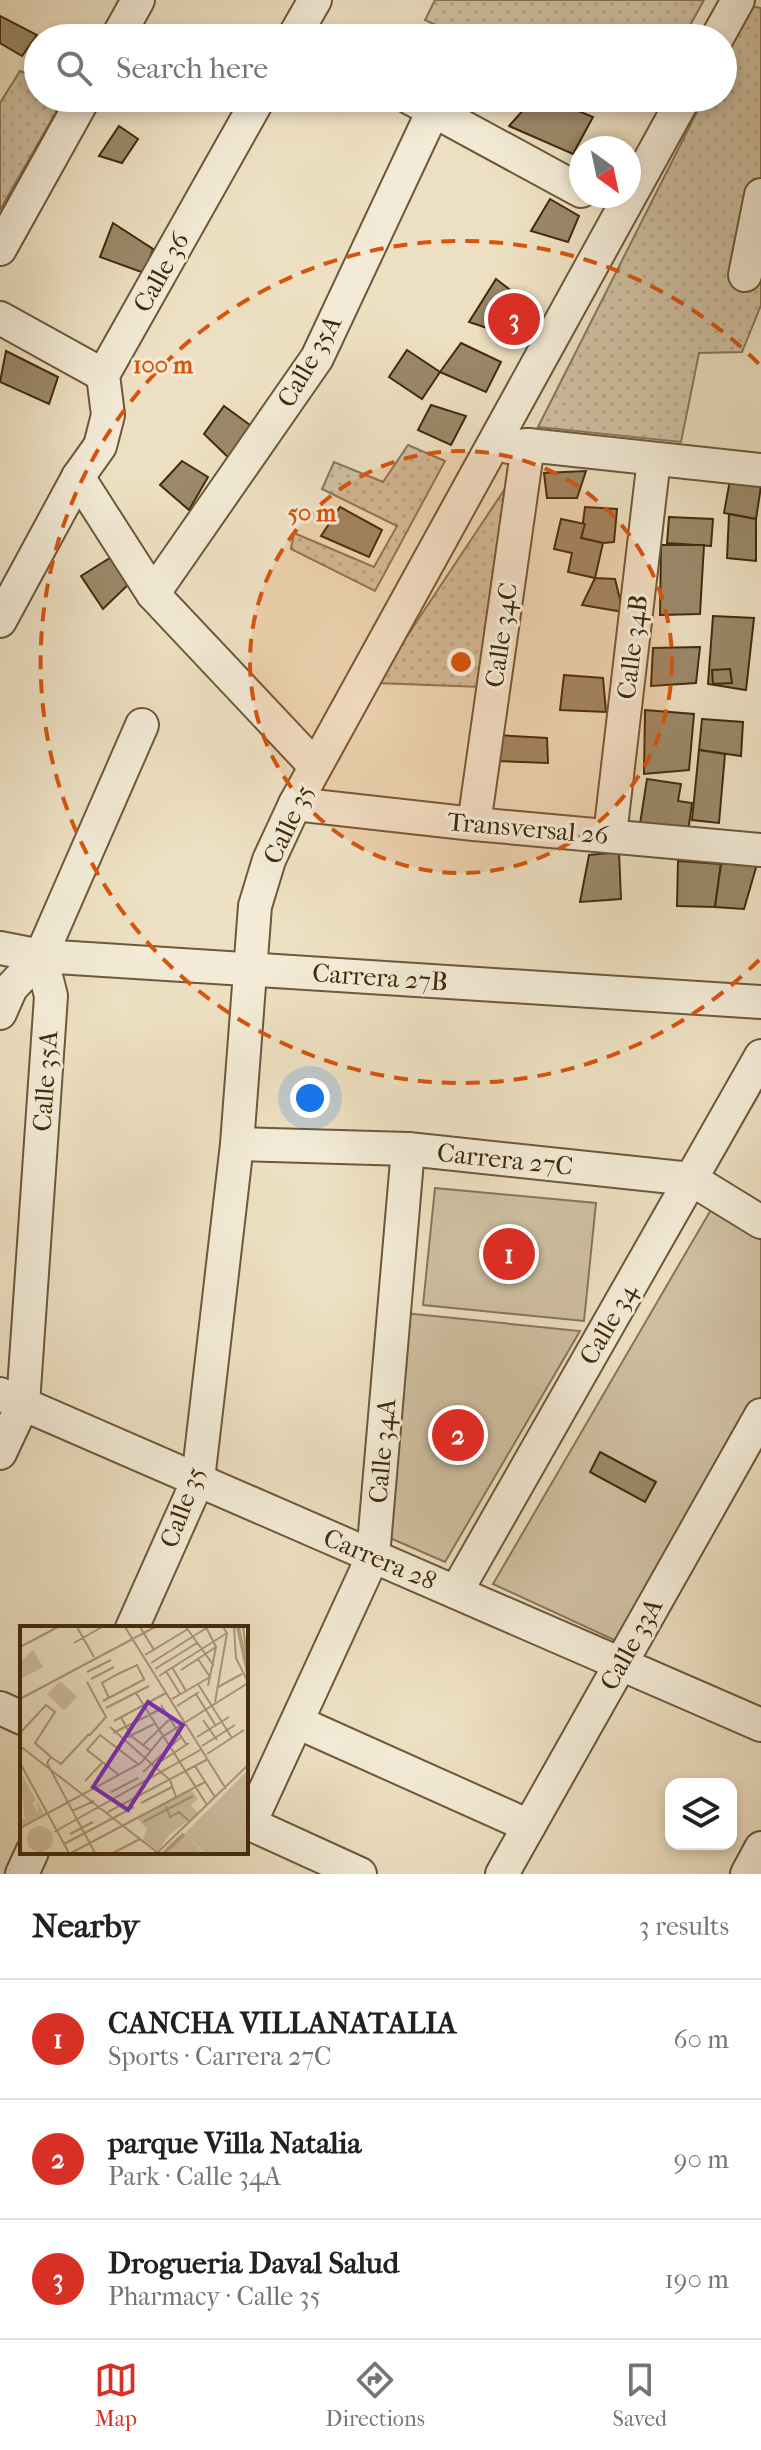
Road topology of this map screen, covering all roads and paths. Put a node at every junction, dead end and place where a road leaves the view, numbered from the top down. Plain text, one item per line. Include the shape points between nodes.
1 (138, 0) edge
2 (315, 0) edge
3 (738, 0) edge
4 (125, 24) edge
5 (301, 24) edge
6 (725, 24) edge
7 (76, 112) edge
8 (251, 112) edge
9 (418, 112) edge
10 (436, 112) edge
11 (676, 112) edge
12 (569, 184) edge
13 (761, 195) edge
14 (612, 208) edge
15 (621, 213) junction
16 (0, 249) edge
17 (745, 275) dead end
18 (0, 318) edge
19 (103, 375) junction
20 (528, 445) junction
21 (490, 450) junction
22 (654, 459) junction
23 (761, 470) edge
24 (78, 477) junction
25 (153, 594) junction
26 (0, 621) edge
27 (142, 725) dead end
28 (315, 766) junction
29 (295, 804) junction
30 (474, 824) junction
31 (610, 835) junction
32 (761, 850) edge
33 (0, 948) edge
34 (41, 956) junction
35 (250, 970) junction
36 (761, 1002) edge
37 (0, 1013) edge
38 (761, 1056) edge
39 (237, 1144) junction
40 (408, 1149) junction
41 (691, 1179) junction
42 (761, 1222) edge
43 (12, 1399) edge
44 (761, 1415) edge
45 (0, 1453) edge
46 (198, 1480) junction
47 (373, 1556) junction
48 (456, 1592) junction
49 (133, 1626) edge
50 (620, 1664) junction
51 (0, 1708) edge
52 (20, 1717) edge
53 (297, 1722) junction
54 (761, 1725) edge
55 (248, 1822) edge
56 (529, 1826) junction
57 (761, 1848) edge
58 (31, 1854) edge
59 (22, 1874) edge
60 (360, 1874) edge
61 (502, 1874) edge
62 (747, 1874) edge

1 - 4 street
2 - 5 street
3 - 6 street
7 - 16 street
8 - 19 street, Calle 36
9 - 25 street, Calle 35A via 317,358
10 - 12 street
11 - 15 street, Calle 35
13 - 17 street
14 - 15 street
15 - 21 street, Calle 35
18 - 19 street
19 - 24 street via 108,415 100,446
20 - 21 street
20 - 22 street
20 - 30 street, Calle 34C
21 - 28 street, Calle 35
22 - 23 street
22 - 31 street, Calle 34B
24 - 25 street
24 - 26 street
25 - 28 street
27 - 34 street
28 - 29 street, Calle 35
29 - 30 street, Transversal 26
29 - 35 street, Calle 35 via 255,906
30 - 31 street, Transversal 26
31 - 32 street, Transversal 26
33 - 34 street, Carrera 27B
34 - 35 street, Carrera 27B
34 - 37 street via 11,988
34 - 43 street, Calle 35A via 51,996
35 - 36 street, Carrera 27B
35 - 39 street, Calle 35
38 - 41 street, Calle 34
39 - 40 street, Carrera 27C
39 - 46 street, Calle 35
40 - 41 street, Carrera 27C
40 - 47 street, Calle 34A
41 - 42 street, Carrera 27C
41 - 48 street, Calle 34
43 - 45 street, Calle 35A
43 - 46 street, Carrera 28
44 - 50 street, Calle 33A
46 - 47 street, Carrera 28
46 - 49 street, Calle 35
47 - 48 street, Carrera 28
47 - 53 street, Calle 34A
48 - 50 street, Carrera 28
50 - 54 street, Carrera 28
50 - 56 street, Calle 33A
51 - 52 street
53 - 55 street, Calle 34A
53 - 56 street
55 - 60 street
56 - 61 street, Calle 33A
57 - 62 street
58 - 59 street

